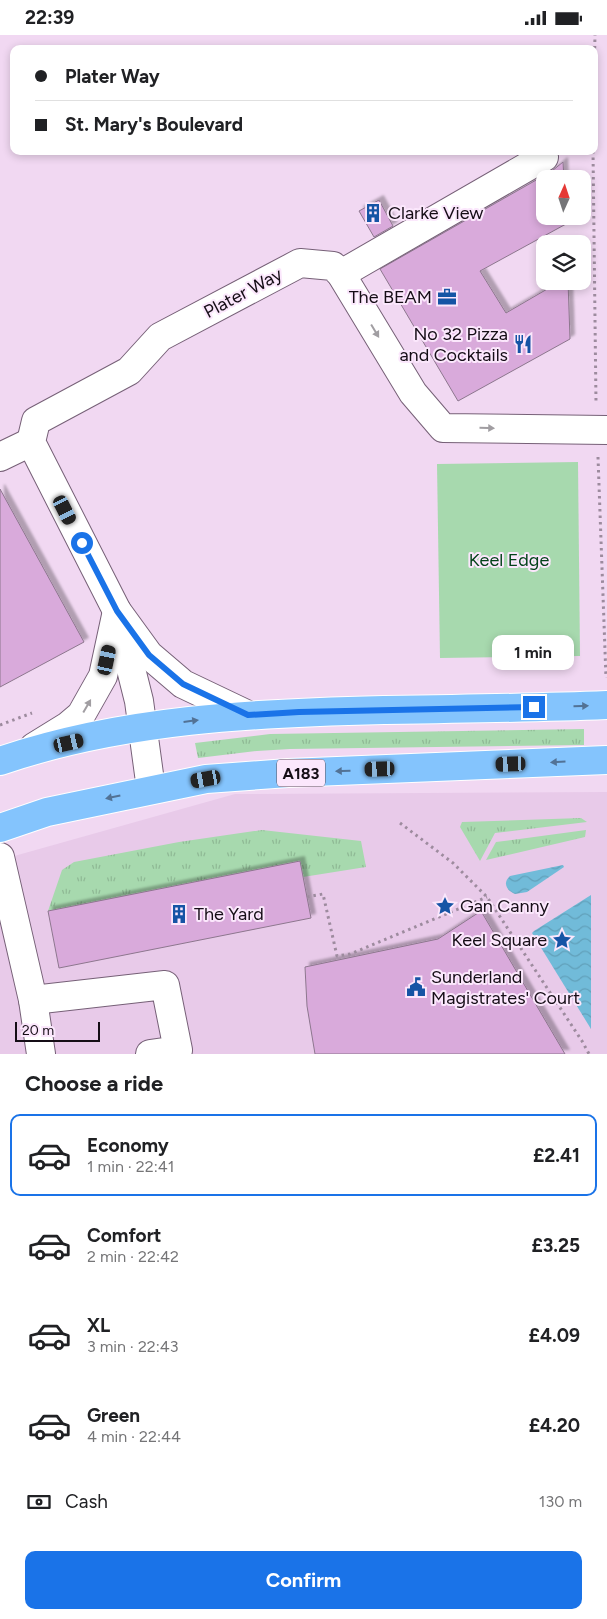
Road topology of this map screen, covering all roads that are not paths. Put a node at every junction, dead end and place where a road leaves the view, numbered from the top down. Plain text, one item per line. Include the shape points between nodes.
1 (544, 157) dead end
2 (341, 274) junction
3 (607, 430) edge
4 (31, 442) junction
5 (0, 457) edge
6 (117, 611) junction
7 (607, 705) edge
8 (248, 715) junction
9 (143, 727) junction
10 (10, 758) edge
11 (607, 760) edge
12 (151, 789) junction
13 (0, 828) edge
14 (0, 857) edge
15 (33, 1000) junction
16 (41, 1054) edge
17 (150, 1054) edge

1 - 2 street
2 -> 3 street via 413,393 443,428
2 - 4 street, Plater Way via 333,266 300,263 160,337 130,371 36,421
4 - 5 street
4 - 6 street
6 - 8 street via 149,655 164,669 183,684
6 - 9 street
10 -> 6 street via 49,739 82,715 103,676
8 -> 7 highway
9 -> 8 highway
9 - 10 highway
9 - 12 street
11 -> 12 highway, A183 via 288,773 206,779
12 -> 13 highway, A183 via 47,812
14 - 15 street
15 - 16 street
15 - 17 street via 165,985 178,1050

